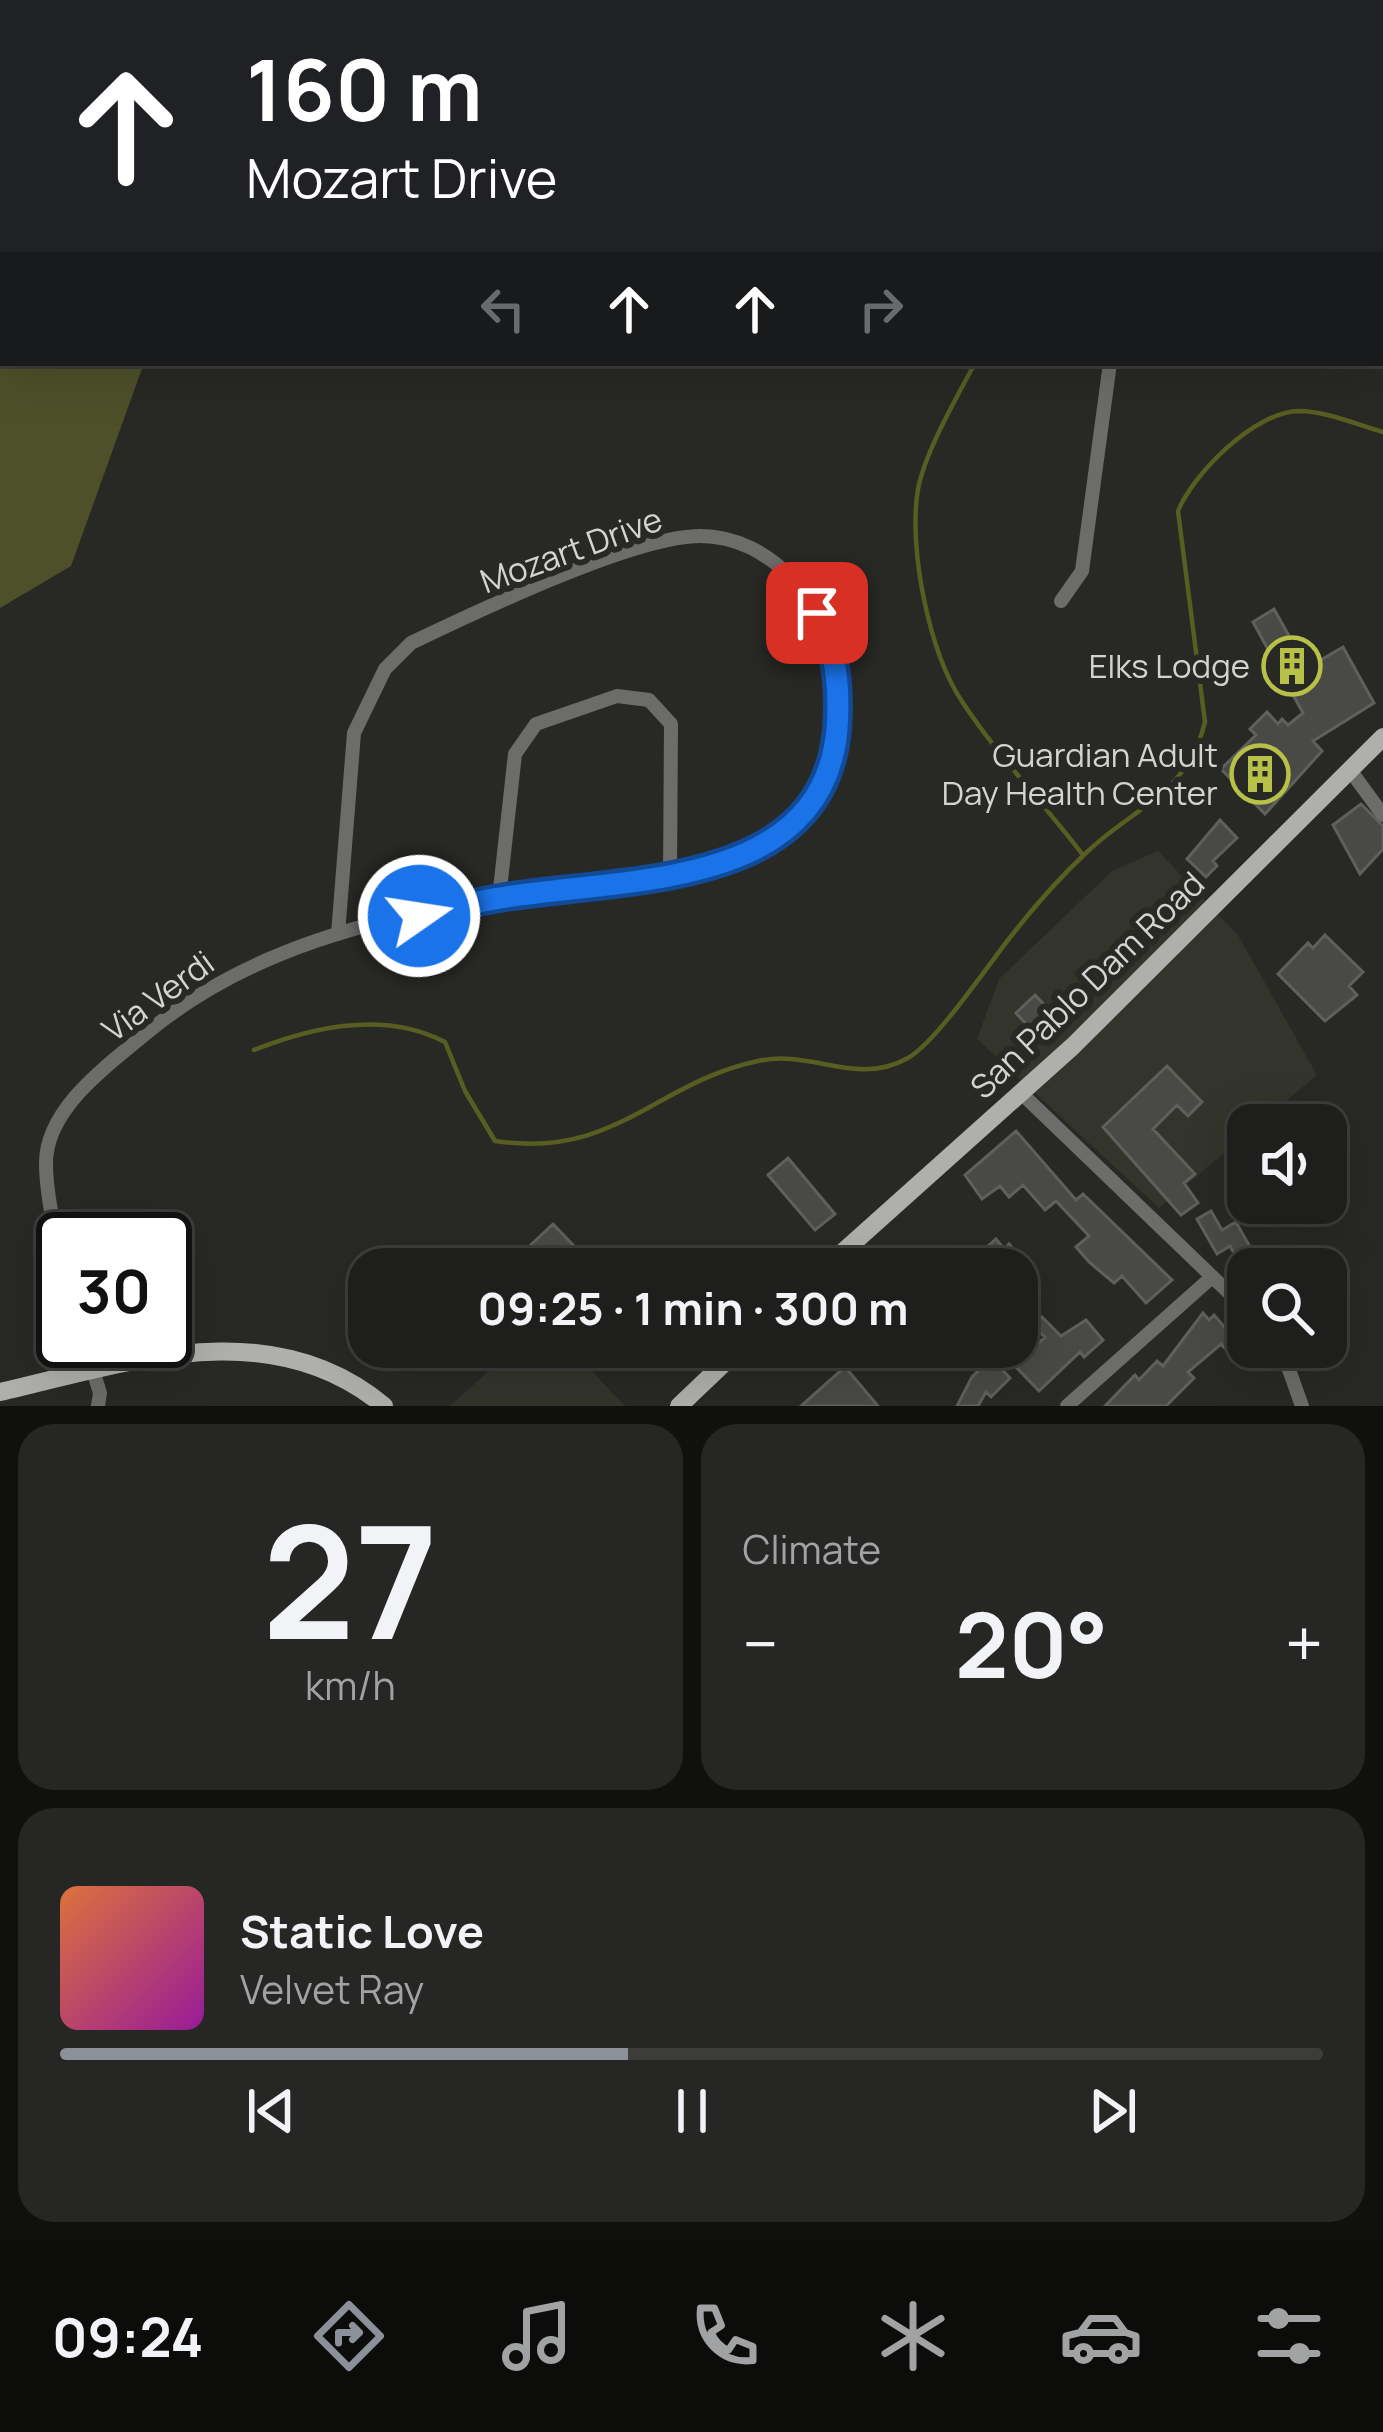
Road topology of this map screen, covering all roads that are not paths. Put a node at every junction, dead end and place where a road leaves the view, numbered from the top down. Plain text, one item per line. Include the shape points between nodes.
1 (1109, 366) edge
2 (1061, 601) dead end
3 (1383, 737) edge
4 (1350, 770) junction
5 (1383, 814) edge
6 (740, 856) joint
7 (670, 877) junction
8 (500, 898) junction
9 (338, 934) junction
10 (1020, 1092) junction
11 (53, 1212) edge
12 (847, 1248) edge
13 (1212, 1277) junction
14 (1227, 1291) edge
15 (92, 1368) edge
16 (719, 1368) edge
17 (1288, 1368) edge
18 (93, 1371) junction
19 (0, 1392) edge
20 (98, 1406) edge
21 (384, 1406) edge
22 (679, 1406) edge
23 (1067, 1406) edge
24 (1302, 1406) edge

1 - 2 street via 1082,571
3 - 4 main road, San Pablo Dam Road
4 - 5 street
4 - 10 main road, San Pablo Dam Road
6 - 7 street, Via Verdi
6 - 9 street, Mozart Drive via 782,836 816,801 834,764 832,641 802,585 760,554 704,536 658,541 442,628 385,669 354,733
7 - 8 street, Via Verdi
7 - 8 street via 671,724 649,700 616,696 536,724 515,754
8 - 9 street, Via Verdi
9 - 11 street, Via Verdi via 260,958 188,999 83,1088 45,1161
10 - 12 main road, San Pablo Dam Road
10 - 13 street
13 - 14 street
13 - 23 street
15 - 18 street
16 - 22 main road
17 - 24 street
18 - 19 main road
18 - 20 street
18 - 21 main road via 148,1355 233,1350 296,1361

